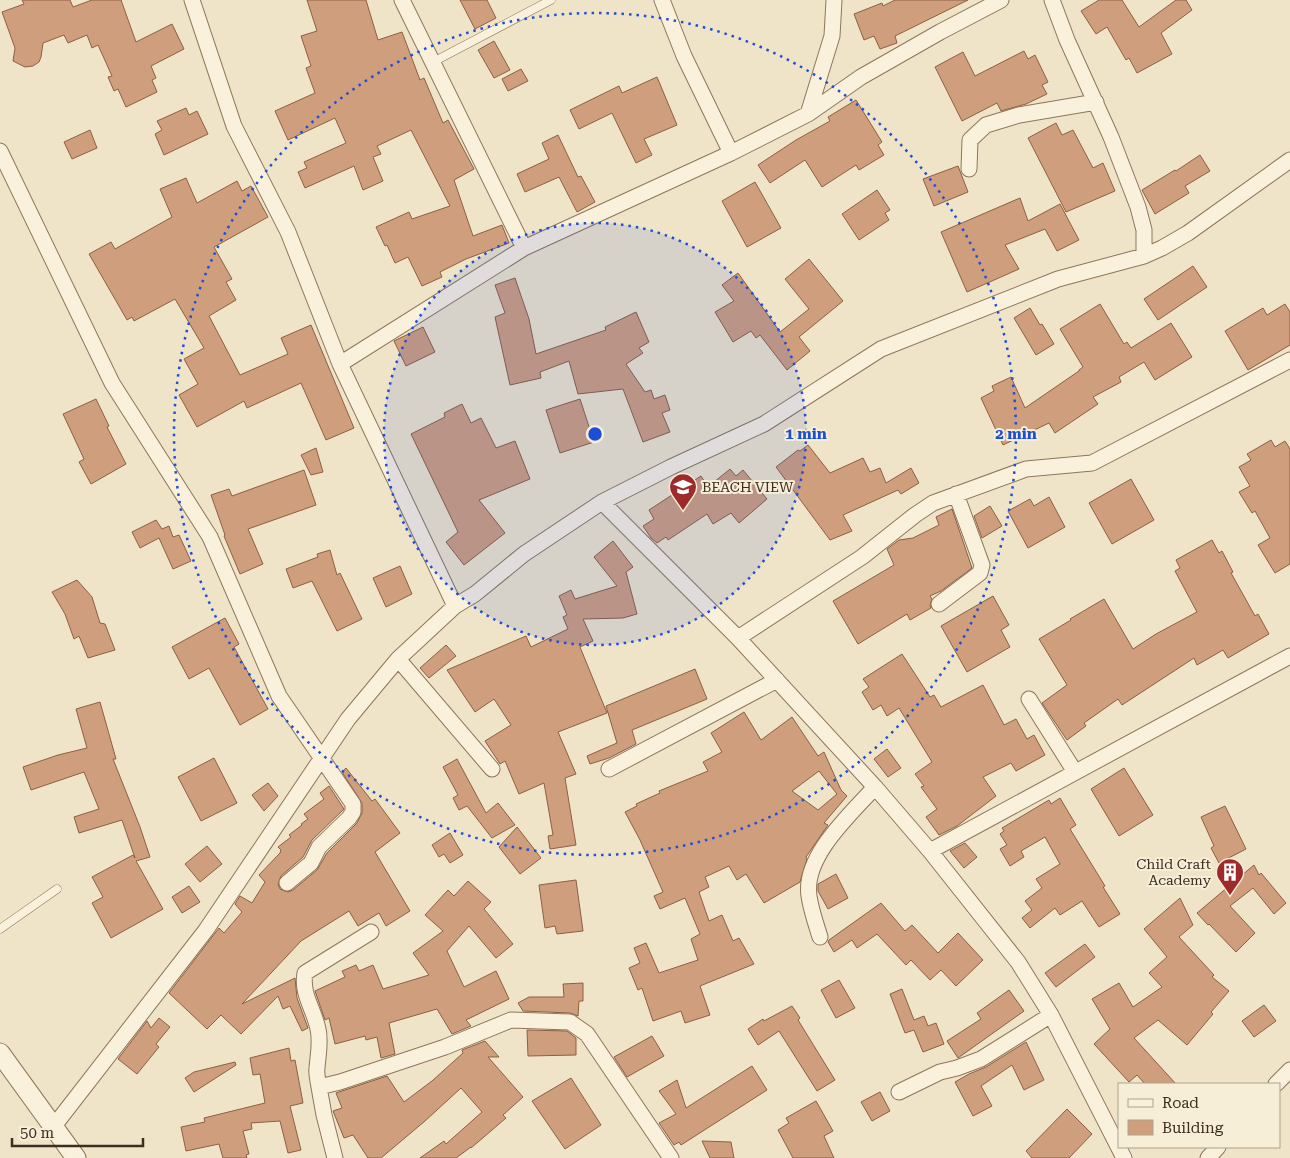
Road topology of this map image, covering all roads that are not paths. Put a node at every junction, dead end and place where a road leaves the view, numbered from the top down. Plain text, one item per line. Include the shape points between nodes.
1 (192, 0) edge
2 (402, 0) edge
3 (550, 0) edge
4 (662, 0) edge
5 (834, 0) edge
6 (1002, 0) edge
7 (1052, 0) edge
8 (433, 62) junction
9 (1096, 102) junction
10 (808, 114) junction
11 (0, 151) edge
12 (731, 152) junction
13 (1290, 160) edge
14 (969, 169) dead end
15 (524, 248) junction
16 (1144, 256) junction
17 (1290, 360) edge
18 (340, 364) junction
19 (956, 494) junction
20 (602, 502) junction
21 (939, 604) dead end
22 (455, 606) junction
23 (738, 638) junction
24 (1290, 656) edge
25 (398, 659) junction
26 (776, 680) junction
27 (1029, 699) dead end
28 (322, 758) junction
29 (492, 769) dead end
30 (609, 769) dead end
31 (1075, 772) junction
32 (875, 787) junction
33 (930, 851) junction
34 (287, 883) dead end
35 (57, 889) dead end
36 (0, 929) edge
37 (370, 932) dead end
38 (820, 937) dead end
39 (1052, 1015) junction
40 (0, 1053) edge
41 (1290, 1070) edge
42 (1277, 1083) edge
43 (319, 1087) junction
44 (899, 1092) dead end
45 (54, 1126) junction
46 (1118, 1146) edge
47 (1217, 1148) edge
48 (76, 1158) edge
49 (335, 1158) edge
50 (671, 1158) edge
51 (1208, 1158) edge

1 - 18 street via 234,126 288,232
2 - 8 street
3 - 8 lane
4 - 12 street via 684,56
5 - 10 street via 832,36
6 - 10 street via 861,77
7 - 9 street
8 - 15 street
9 - 14 street via 1019,115 986,125 970,140
9 - 16 street via 1138,206 1144,230
10 - 12 street
11 - 28 street via 112,383 210,538 278,696
12 - 15 street
13 - 16 street via 1188,233
15 - 18 street
16 - 20 street via 1058,279 882,349 764,424
17 - 19 street via 1092,463 1026,469
18 - 22 street
19 - 21 street via 982,569
19 - 23 street via 933,503 862,557
20 - 22 street via 524,554
20 - 23 street
22 - 25 street
23 - 26 street
24 - 31 street
25 - 28 street via 348,719
25 - 29 street
26 - 30 street
26 - 32 street
27 - 31 street
28 - 34 street via 353,804 353,812 319,847 311,863
28 - 45 street via 206,930
31 - 33 street
32 - 33 street
32 - 38 street via 824,846 811,873 809,894
33 - 39 street via 1018,962
35 - 36 lane
37 - 43 street via 306,973 305,992 320,1040
39 - 44 street via 981,1059 940,1072
39 - 46 street
40 - 45 street
41 - 42 street
43 - 49 street
43 - 50 street via 445,1047 511,1020 570,1022 587,1034
45 - 48 street
47 - 51 street

